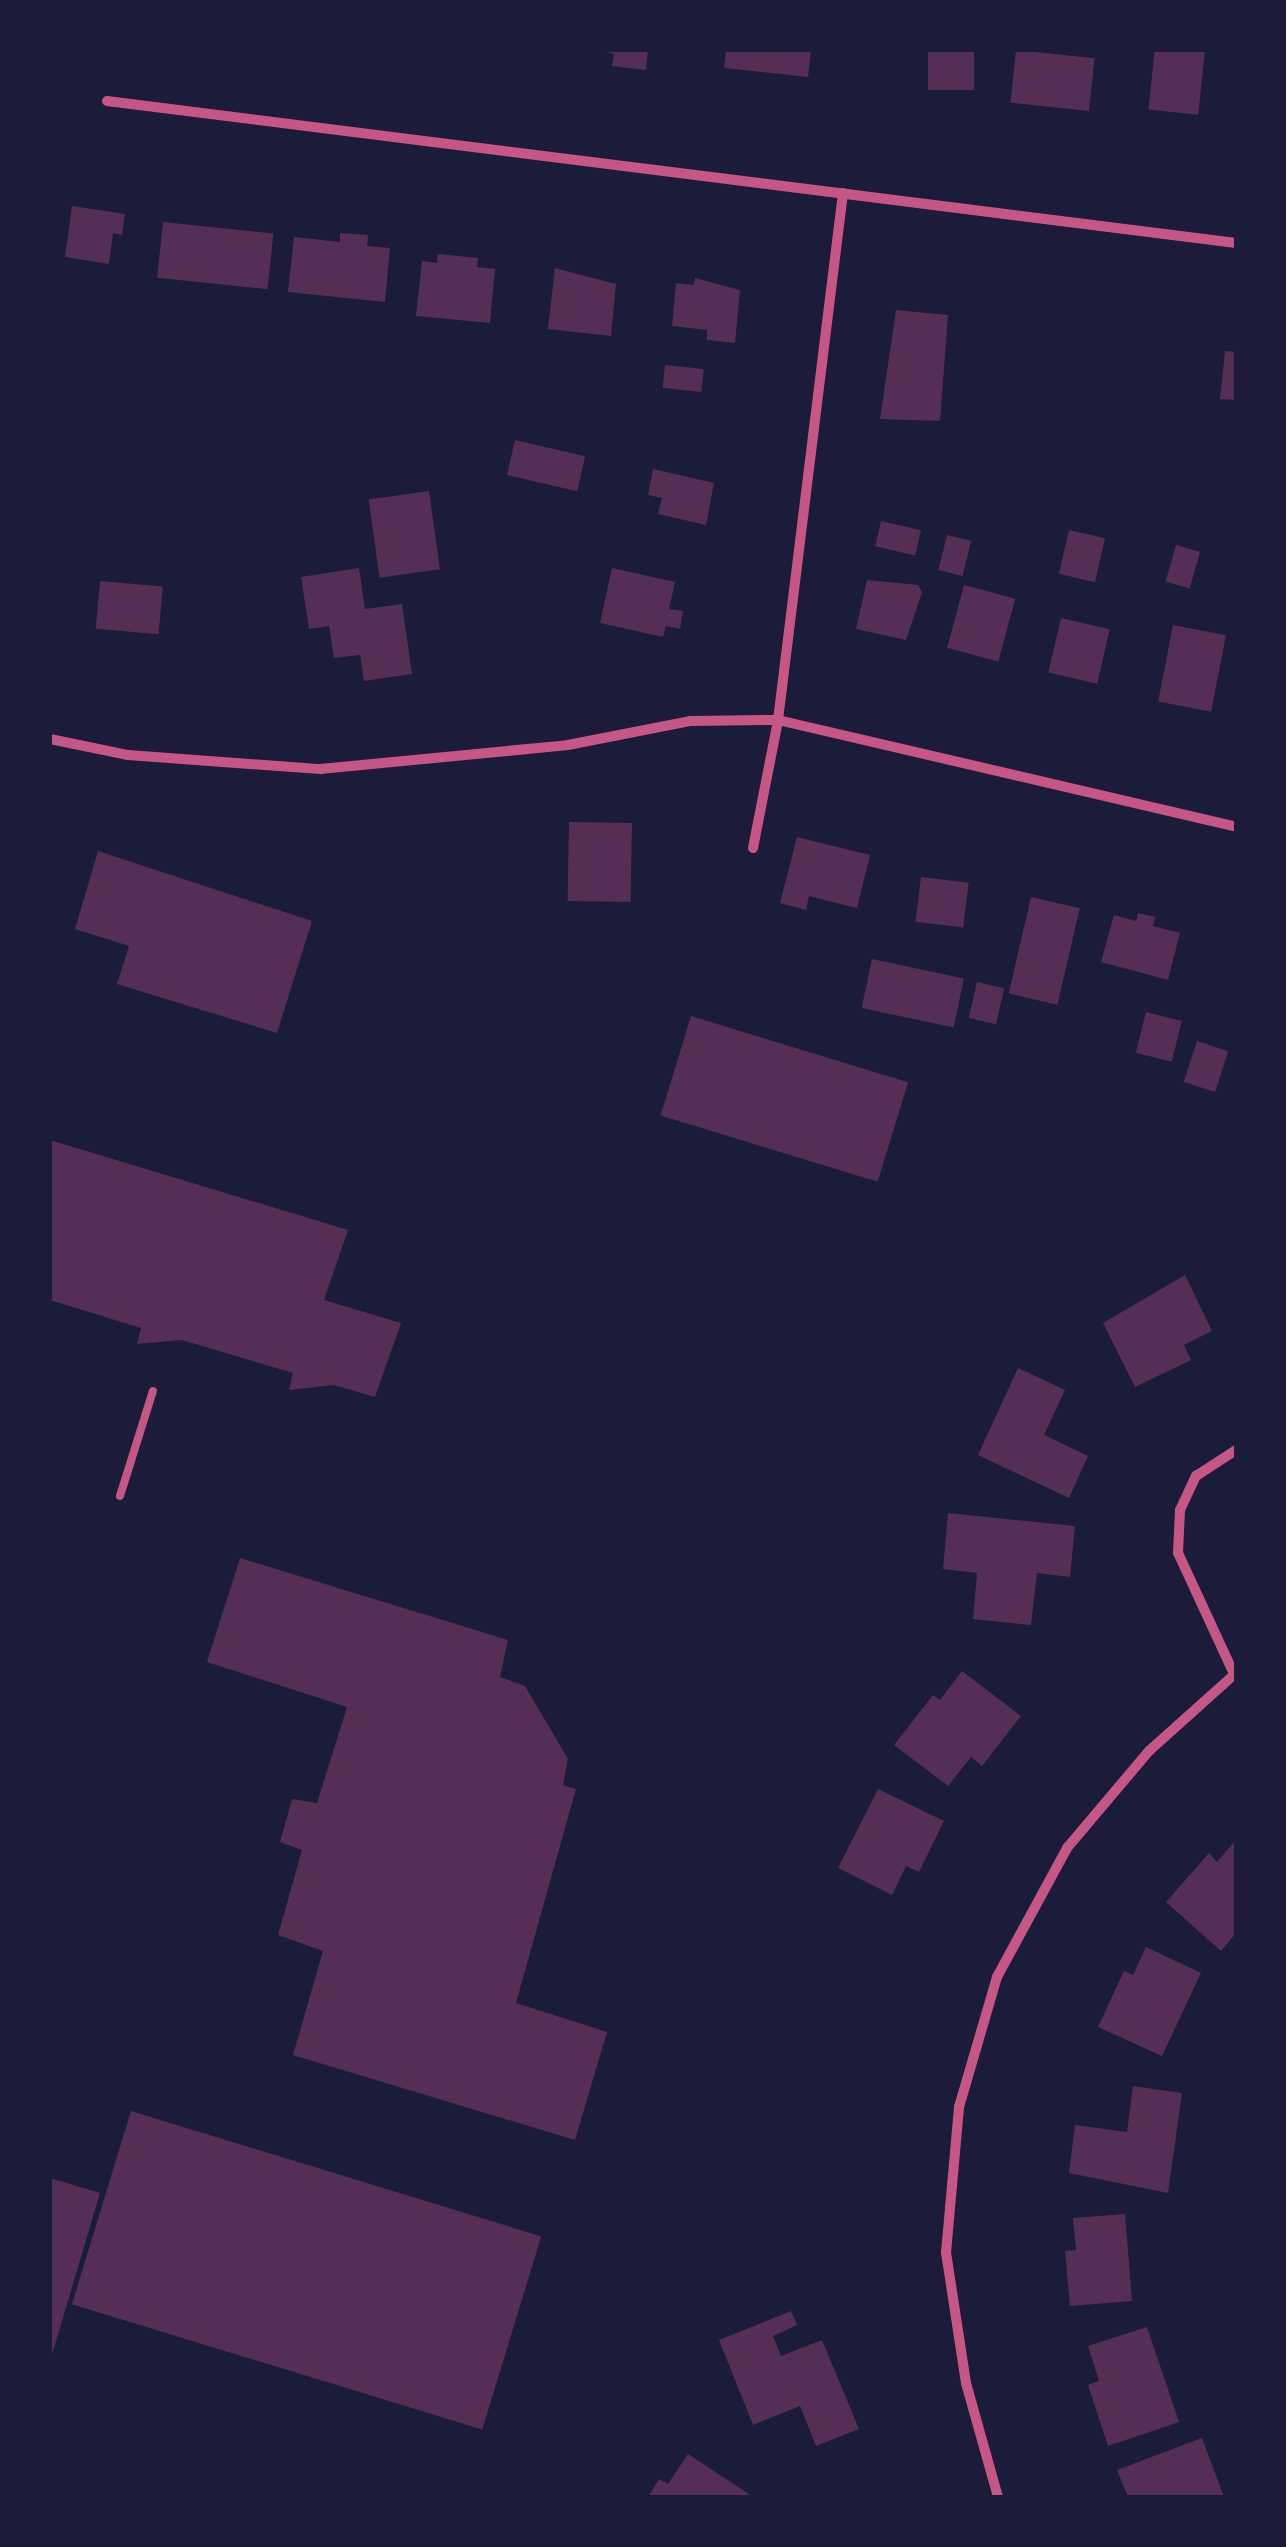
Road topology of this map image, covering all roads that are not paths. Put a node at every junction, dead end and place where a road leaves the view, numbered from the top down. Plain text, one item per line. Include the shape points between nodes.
1 (107, 101) dead end
2 (843, 192) junction
3 (1236, 243) edge
4 (778, 720) junction
5 (50, 739) edge
6 (1236, 827) edge
7 (753, 848) dead end
8 (153, 1391) dead end
9 (1236, 1450) edge
10 (120, 1496) dead end
11 (1235, 1674) edge
12 (998, 2497) edge

1 - 2 street
2 - 3 street
2 - 4 street
4 - 5 street via 690,722 568,745 320,769 128,755
4 - 6 street
4 - 7 street
8 - 10 lane
9 - 11 street via 1196,1476 1180,1510 1178,1553
11 - 12 street via 1149,1752 1066,1848 997,1976 958,2107 946,2253 966,2383

